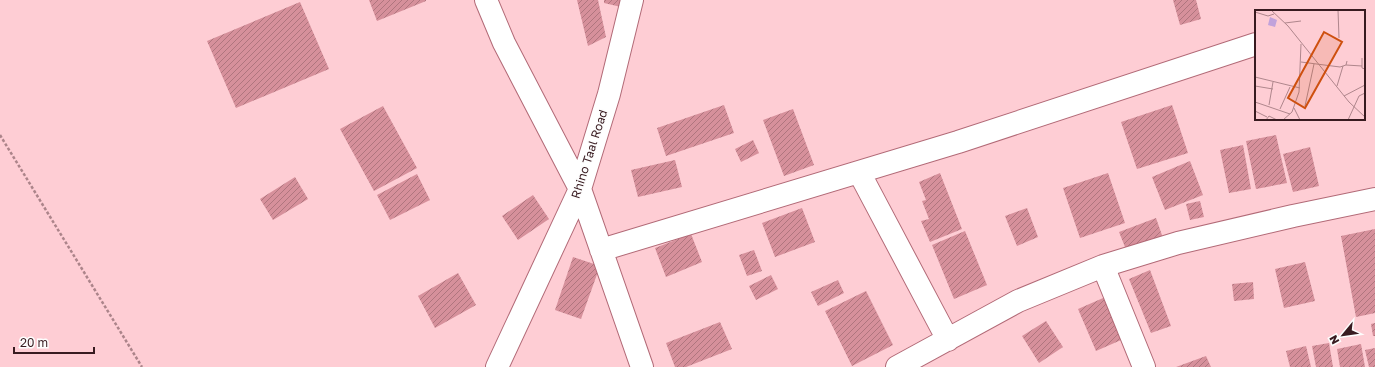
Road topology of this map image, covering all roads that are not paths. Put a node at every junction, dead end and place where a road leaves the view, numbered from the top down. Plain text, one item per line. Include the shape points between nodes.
1 (486, 0) edge
2 (632, 0) edge
3 (1255, 44) edge
4 (859, 172) junction
5 (580, 190) junction
6 (1375, 199) edge
7 (601, 250) junction
8 (1102, 266) junction
9 (948, 340) junction
10 (497, 367) edge
11 (642, 367) edge
12 (897, 367) edge
13 (1144, 367) edge

1 - 5 street via 504,43
2 - 5 street, Rhino Taal Road via 609,94
3 - 4 street
4 - 7 street
4 - 9 street
5 - 7 street
5 - 10 street, Rhino Taal Road
6 - 8 street via 1178,243
7 - 11 street
8 - 9 street via 1018,301
8 - 13 street
9 - 12 street

